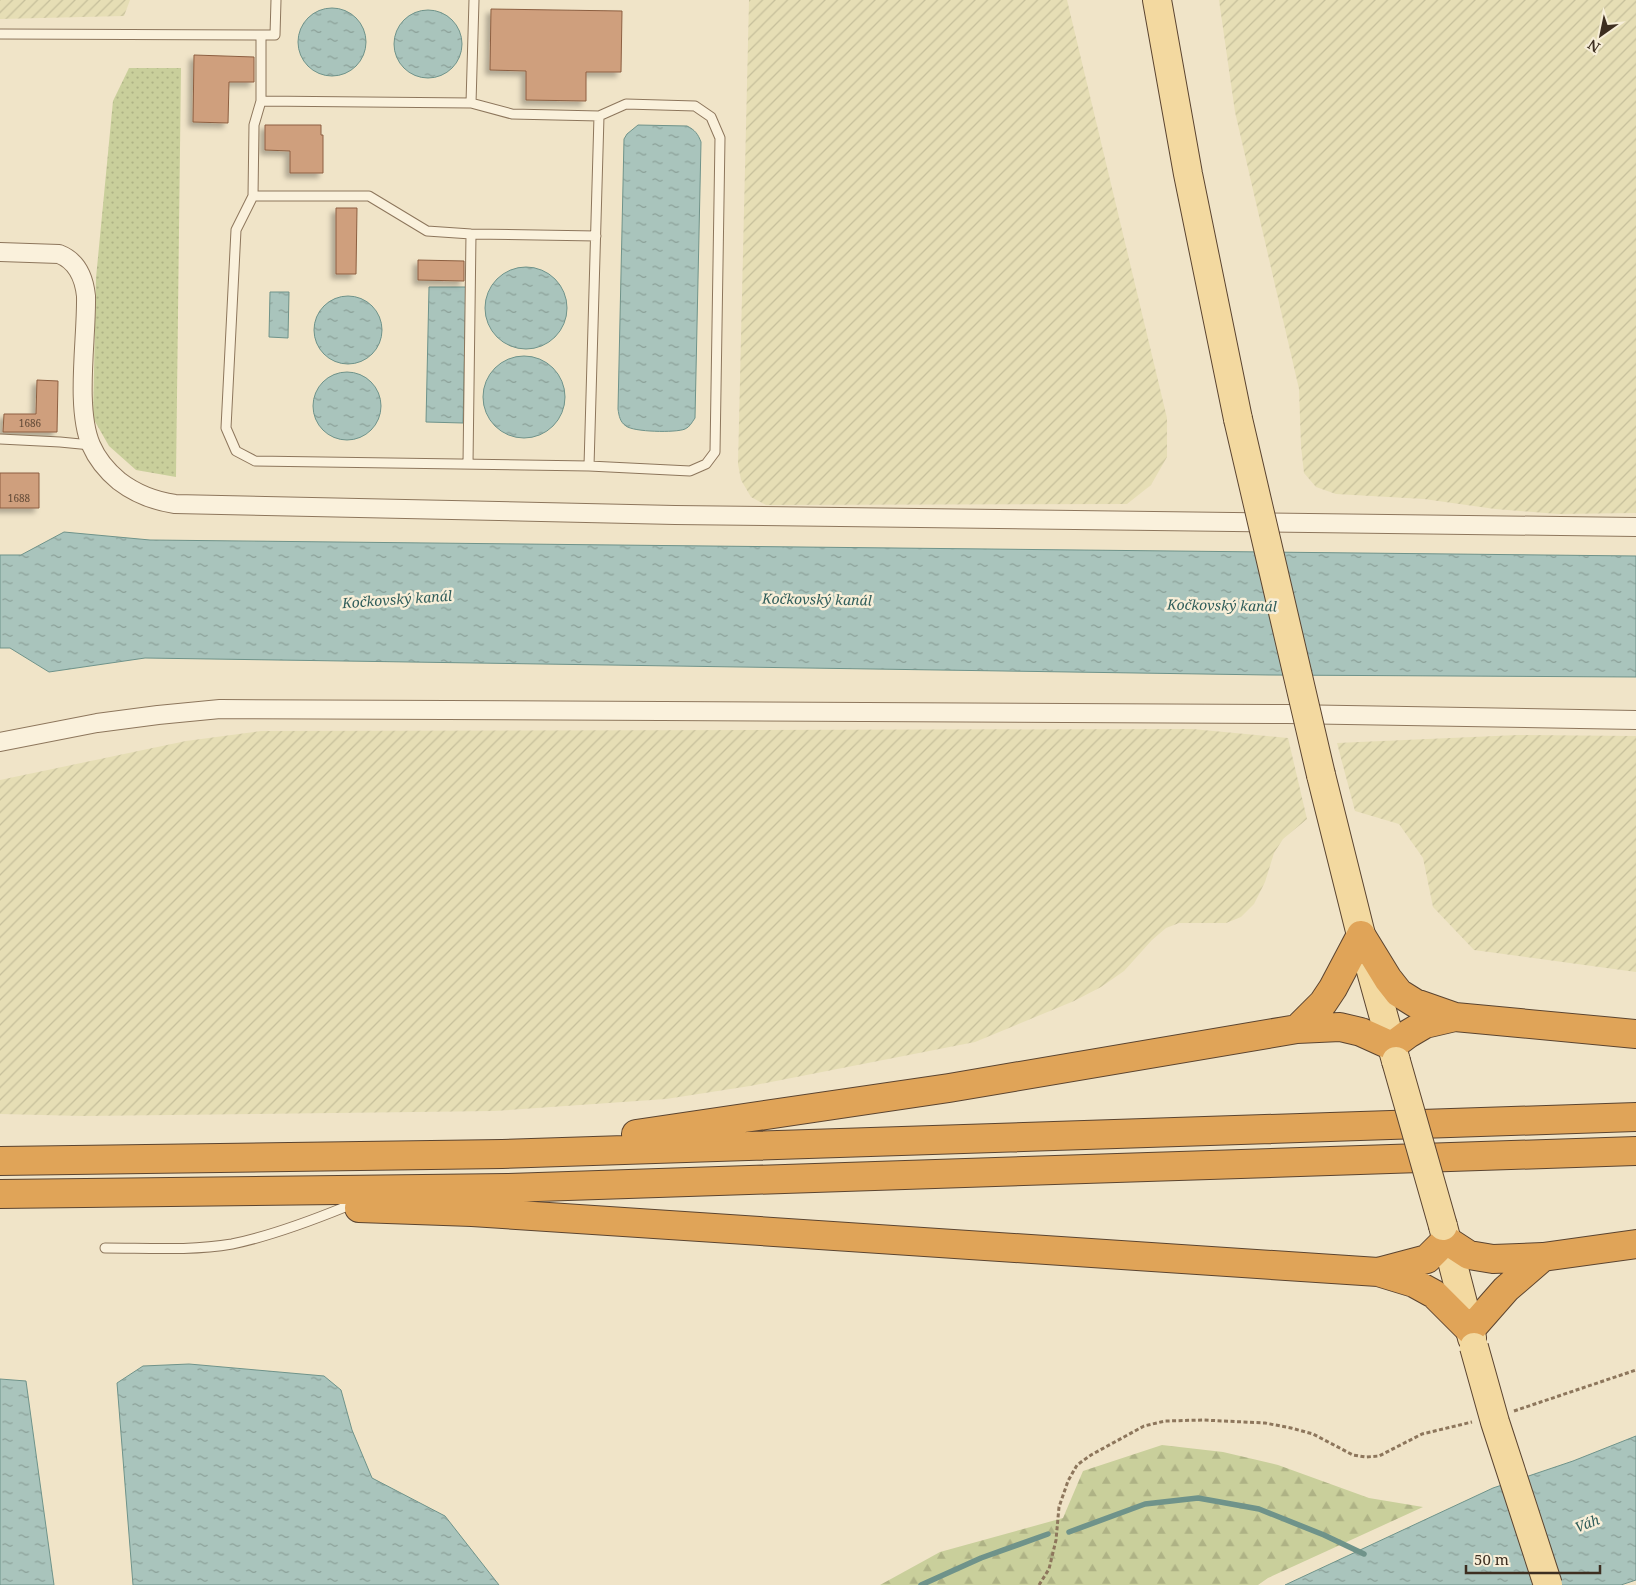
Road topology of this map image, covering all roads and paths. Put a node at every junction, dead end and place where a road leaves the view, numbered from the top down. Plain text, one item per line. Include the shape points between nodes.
1 (276, 0) edge
2 (474, 0) edge
3 (1157, 0) edge
4 (0, 34) edge
5 (261, 35) junction
6 (261, 101) junction
7 (471, 103) junction
8 (599, 116) junction
9 (253, 196) junction
10 (471, 234) junction
11 (596, 236) junction
12 (0, 252) edge
13 (0, 439) edge
14 (91, 445) junction
15 (468, 464) junction
16 (589, 466) junction
17 (1636, 527) edge
18 (1636, 720) edge
19 (0, 742) edge
20 (1361, 935) junction
21 (1455, 1017) junction
22 (1297, 1028) junction
23 (1636, 1034) edge
24 (1394, 1053) junction
25 (1636, 1117) edge
26 (1636, 1151) edge
27 (502, 1154) junction
28 (0, 1161) edge
29 (292, 1192) junction
30 (0, 1194) edge
31 (345, 1207) junction
32 (1445, 1233) junction
33 (1636, 1244) edge
34 (105, 1248) dead end
35 (1543, 1257) junction
36 (1378, 1272) junction
37 (1472, 1339) junction
38 (1636, 1370) edge
39 (1510, 1412) dead end
40 (1472, 1422) dead end
41 (1039, 1585) edge
42 (1548, 1585) edge

1 - 5 lane via 275,35
2 - 7 lane
3 - 20 main road, bridge via 1238,419
4 - 5 lane
5 - 6 lane
6 - 7 lane
6 - 9 lane via 254,125
7 - 8 lane via 512,114
8 - 11 lane
8 - 16 lane via 626,104 694,106 711,117 720,138 715,452 706,464 690,471
9 - 10 lane via 369,196 427,230
9 - 15 lane via 236,230 226,428 236,451 255,461
10 - 11 lane
10 - 15 lane
11 - 16 lane
12 - 14 street via 59,254 71,261 79,272 86,296 83,404
13 - 14 lane
14 - 17 street via 107,470 136,492 162,502 190,505 675,515
15 - 16 lane
18 - 19 street via 1277,714 220,710 97,723
20 - 21 highway via 1399,993 1415,1003
20 - 22 highway via 1328,995
20 - 24 main road
21 - 23 highway
21 - 24 highway via 1425,1024 1408,1034
22 - 24 highway via 1340,1027 1361,1032
22 - 27 highway via 949,1088
24 - 32 main road, bridge
25 - 27 highway
26 - 29 highway via 507,1188
27 - 28 highway
29 - 30 highway
29 - 31 highway
31 - 34 lane via 303,1224 232,1244 199,1248
31 - 36 highway via 472,1212
32 - 35 highway via 1469,1255 1492,1259
32 - 36 highway via 1426,1259
32 - 37 main road
33 - 35 highway
35 - 37 highway via 1506,1289
36 - 37 highway via 1414,1283 1434,1294
37 - 42 main road, bridge via 1495,1422
38 - 39 path
40 - 41 path via 1422,1434 1379,1456 1366,1457 1353,1455 1313,1434 1265,1423 1203,1420 1165,1421 1144,1426 1077,1465 1059,1507 1050,1568

